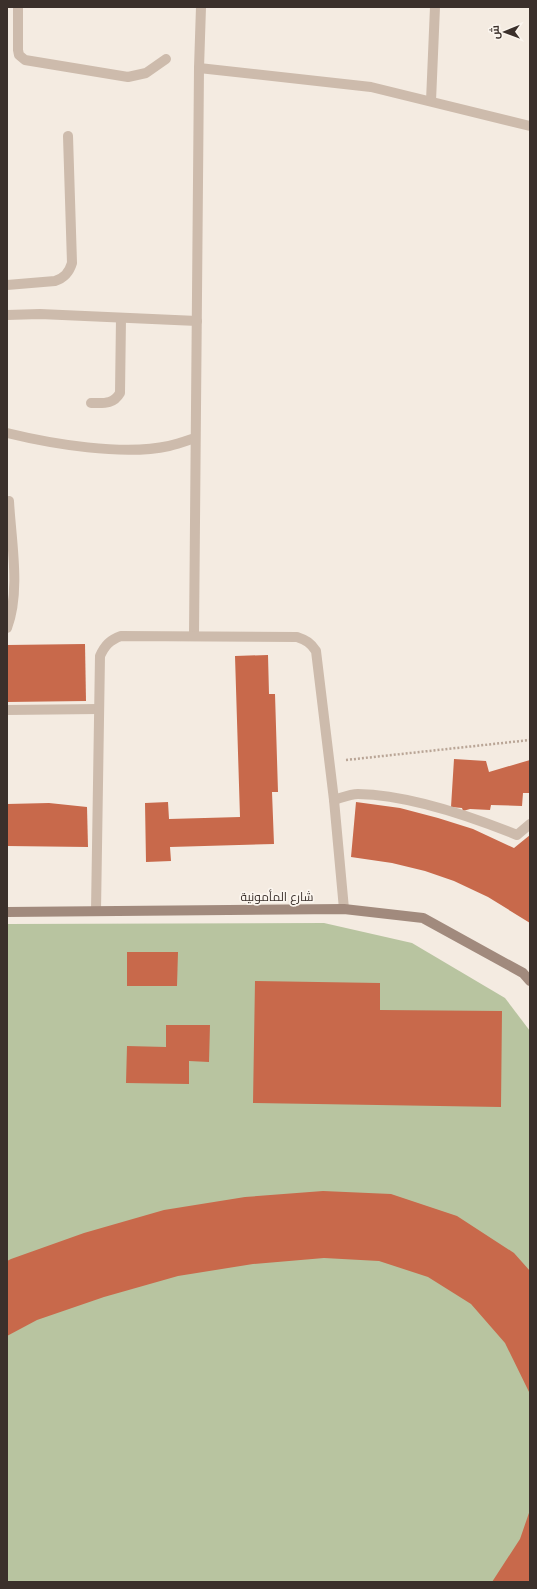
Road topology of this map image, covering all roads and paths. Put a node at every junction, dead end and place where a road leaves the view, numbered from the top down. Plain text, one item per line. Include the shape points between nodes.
1 (18, 7) edge
2 (201, 7) edge
3 (435, 7) edge
4 (166, 59) dead end
5 (199, 68) junction
6 (431, 101) junction
7 (530, 126) edge
8 (68, 136) dead end
9 (7, 285) edge
10 (7, 315) edge
11 (121, 318) junction
12 (197, 321) junction
13 (91, 403) dead end
14 (7, 433) edge
15 (195, 438) junction
16 (9, 501) dead end
17 (7, 628) edge
18 (194, 635) junction
19 (98, 709) junction
20 (7, 710) edge
21 (530, 740) edge
22 (330, 762) junction
23 (334, 800) junction
24 (530, 824) edge
25 (344, 910) junction
26 (96, 911) junction
27 (7, 912) edge
28 (530, 981) edge

1 - 4 street via 18,50 25,60 128,77 146,73
2 - 5 street
3 - 6 street
5 - 6 street via 371,86
5 - 12 street
6 - 7 street
8 - 9 street via 72,263 70,270 55,281
10 - 11 street
11 - 12 street
11 - 13 street via 120,393 110,403
12 - 15 street
14 - 15 street via 66,445 126,449 168,446
15 - 18 street
16 - 17 street via 14,587 12,611
18 - 19 street via 121,636 112,639 104,646 100,656
18 - 22 street via 297,637 312,644 318,659
19 - 20 street
19 - 26 street
21 - 22 path
22 - 23 street
23 - 24 street via 356,794 400,800 476,818 516,835
23 - 25 street
25 - 26 street, شارع المأمونية
25 - 28 street, شارع المأمونية via 423,918 523,973
26 - 27 street, شارع المأمونية

